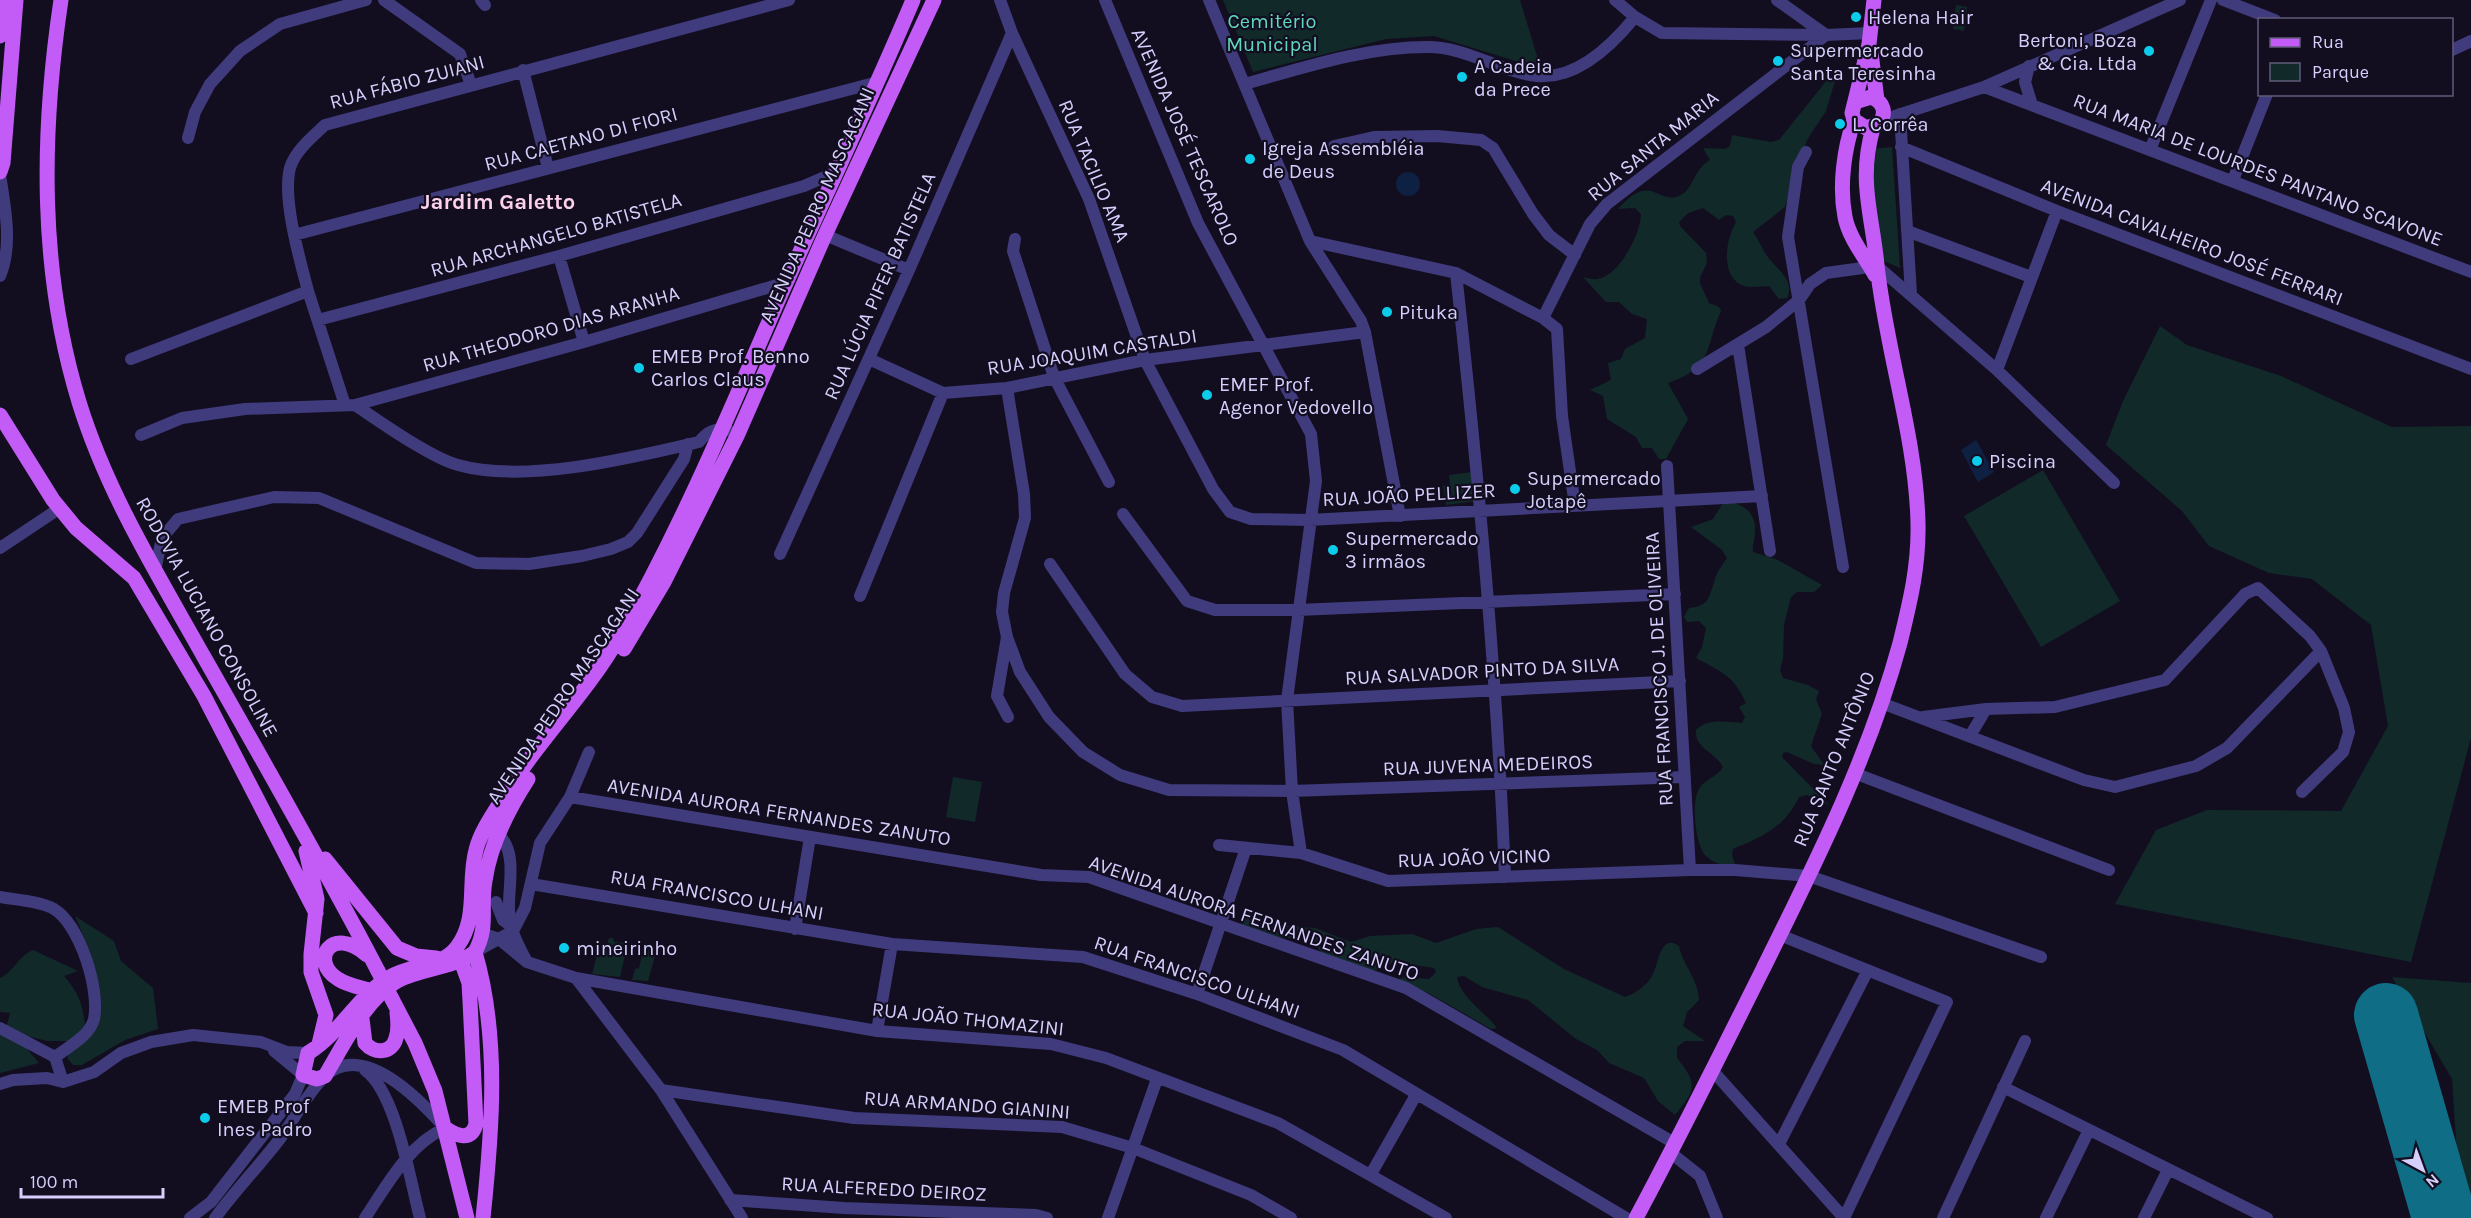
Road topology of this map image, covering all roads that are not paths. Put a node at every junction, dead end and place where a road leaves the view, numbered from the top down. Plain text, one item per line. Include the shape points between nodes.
1 (61, 0) edge
2 (366, 0) edge
3 (384, 0) edge
4 (789, 0) edge
5 (913, 0) edge
6 (934, 0) edge
7 (1000, 0) edge
8 (1105, 0) edge
9 (1209, 0) edge
10 (1615, 0) edge
11 (1777, 0) edge
12 (1874, 0) edge
13 (2180, 0) edge
14 (2211, 0) edge
15 (2223, 0) edge
16 (9, 6) edge
17 (1635, 17) junction
18 (2270, 18) edge
19 (1012, 33) junction
20 (1826, 35) junction
21 (0, 36) edge
22 (1870, 39) junction
23 (2471, 41) edge
24 (2453, 49) edge
25 (2029, 66) junction
26 (523, 70) junction
27 (878, 82) junction
28 (1245, 84) junction
29 (471, 85) junction
30 (1984, 87) junction
31 (2266, 96) edge
32 (1858, 101) junction
33 (1880, 102) junction
34 (2032, 105) junction
35 (1897, 115) junction
36 (1854, 120) junction
37 (1876, 126) junction
38 (188, 138) dead end
39 (1334, 146) dead end
40 (1901, 147) junction
41 (2150, 150) junction
42 (1806, 152) dead end
43 (548, 168) junction
44 (836, 172) junction
45 (0, 174) edge
46 (2233, 180) junction
47 (804, 186) junction
48 (824, 199) junction
49 (2057, 212) junction
50 (1907, 231) junction
51 (294, 235) junction
52 (825, 235) junction
53 (1015, 239) dead end
54 (1310, 241) junction
55 (1575, 255) junction
56 (559, 256) junction
57 (909, 270) junction
58 (1875, 271) junction
59 (2471, 272) edge
60 (1456, 273) junction
61 (0, 276) edge
62 (2031, 277) junction
63 (787, 282) junction
64 (758, 289) junction
65 (308, 291) junction
66 (1911, 294) junction
67 (1799, 300) junction
68 (777, 304) junction
69 (1543, 318) junction
70 (318, 320) junction
71 (1365, 332) junction
72 (584, 342) junction
73 (1738, 345) junction
74 (1266, 346) junction
75 (131, 359) dead end
76 (869, 359) junction
77 (1144, 360) junction
78 (1698, 369) dead end
79 (2471, 369) edge
80 (1997, 370) junction
81 (1054, 377) junction
82 (1007, 388) junction
83 (943, 393) junction
84 (379, 398) junction
85 (350, 405) junction
86 (0, 415) edge
87 (378, 421) junction
88 (723, 429) junction
89 (141, 435) dead end
90 (737, 436) junction
91 (693, 443) junction
92 (718, 458) junction
93 (1667, 466) dead end
94 (1109, 482) dead end
95 (2114, 483) dead end
96 (1762, 496) junction
97 (1670, 501) junction
98 (1575, 506) junction
99 (60, 508) junction
100 (1482, 511) junction
101 (1123, 514) dead end
102 (1400, 516) junction
103 (1309, 520) junction
104 (0, 548) edge
105 (1770, 551) dead end
106 (780, 554) dead end
107 (1050, 564) dead end
108 (1843, 567) dead end
109 (155, 571) junction
110 (1675, 594) junction
111 (860, 596) dead end
112 (1486, 602) junction
113 (1298, 610) junction
114 (1007, 637) junction
115 (2321, 651) junction
116 (1680, 681) junction
117 (1496, 690) junction
118 (1287, 700) junction
119 (1884, 704) junction
120 (1986, 709) junction
121 (1008, 717) dead end
122 (1923, 717) junction
123 (1970, 736) junction
124 (589, 752) dead end
125 (1854, 772) junction
126 (1685, 777) junction
127 (1502, 785) junction
128 (1292, 791) junction
129 (2302, 792) dead end
130 (570, 797) junction
131 (301, 828) junction
132 (490, 835) junction
133 (810, 837) junction
134 (1219, 845) dead end
135 (1246, 848) junction
136 (1301, 853) junction
137 (1690, 870) junction
138 (2109, 870) dead end
139 (1809, 876) junction
140 (1505, 877) junction
141 (531, 884) junction
142 (0, 897) edge
143 (496, 902) dead end
144 (471, 911) junction
145 (316, 913) junction
146 (1220, 924) junction
147 (512, 929) junction
148 (795, 929) junction
149 (484, 934) junction
150 (1780, 935) junction
151 (499, 939) junction
152 (892, 944) junction
153 (476, 951) junction
154 (459, 954) junction
155 (2041, 957) dead end
156 (445, 958) junction
157 (527, 962) junction
158 (375, 965) junction
159 (1868, 970) junction
160 (576, 978) junction
161 (369, 990) junction
162 (1197, 994) junction
163 (395, 1004) junction
164 (362, 1019) junction
165 (0, 1028) edge
166 (877, 1031) junction
167 (2025, 1041) dead end
168 (261, 1042) junction
169 (316, 1048) junction
170 (56, 1057) junction
171 (337, 1057) junction
172 (359, 1065) junction
173 (1712, 1070) junction
174 (303, 1075) junction
175 (325, 1076) junction
176 (1157, 1079) junction
177 (63, 1082) junction
178 (0, 1084) edge
179 (2003, 1087) junction
180 (661, 1090) junction
181 (1416, 1095) junction
182 (445, 1128) junction
183 (2089, 1130) junction
184 (1779, 1144) junction
185 (1133, 1148) junction
186 (1674, 1149) junction
187 (405, 1160) junction
188 (2168, 1170) junction
189 (1371, 1174) junction
190 (730, 1200) junction
191 (1039, 1217) edge
192 (190, 1218) edge
193 (215, 1218) edge
194 (364, 1218) edge
195 (420, 1218) edge
196 (467, 1218) edge
197 (483, 1218) edge
198 (742, 1218) edge
199 (1108, 1218) edge
200 (1291, 1218) edge
201 (1446, 1218) edge
202 (1626, 1218) edge
203 (1636, 1218) edge
204 (1717, 1218) edge
205 (1844, 1218) edge
206 (1943, 1218) edge
207 (2046, 1218) edge
208 (2144, 1218) edge
209 (2267, 1218) edge

1 - 109 main road, RODOVIA LUCIANO CONSOLINE via 51,68 46,177 48,236 58,310 83,412 110,483
2 - 38 street via 280,24 240,51 210,84 195,112
3 - 29 street via 460,54
4 - 26 street, RUA FÁBIO ZUIANI
5 - 27 main road, AVENIDA PEDRO MASCAGANI
6 - 52 main road, AVENIDA PEDRO MASCAGANI
7 - 19 street, RUA TACILIO AMA
8 - 74 street, AVENIDA JOSÉ TESCAROLO via 1198,223
9 - 28 street
10 - 17 street
11 - 20 street
12 - 22 main road, RUA SANTO ANTÔNIO
13 - 25 street
14 - 41 street
15 - 18 street
16 - 21 main road
16 - 45 main road
17 - 20 street via 1662,33
17 - 28 street via 1614,43 1593,60 1563,72 1538,76 1473,55 1431,47 1390,48
19 - 57 street, RUA LÚCIA PIFER BATISTELA
19 - 77 street, RUA TACILIO AMA via 1089,198
20 - 22 street
20 - 55 street, RUA SANTA MARIA via 1606,204 1590,224
22 - 32 main road, RUA SANTO ANTÔNIO
22 - 33 main road, RUA SANTO ANTÔNIO
23 - 24 street
25 - 30 street
25 - 34 street via 2025,82
26 - 29 street, RUA FÁBIO ZUIANI
26 - 43 street
27 - 43 street, RUA CAETANO DI FIORI
27 - 44 main road, AVENIDA PEDRO MASCAGANI
28 - 54 street
29 - 51 street, RUA FÁBIO ZUIANI via 325,125 301,149 290,167
30 - 34 street, RUA MARIA DE LOURDES PANTANO SCAVONE
30 - 35 street
31 - 46 street
32 - 33 main road via 1871,97
32 - 36 main road, RUA SANTO ANTÔNIO via 1852,113
33 - 35 street
33 - 37 main road, RUA SANTO ANTÔNIO via 1884,111
34 - 41 street, RUA MARIA DE LOURDES PANTANO SCAVONE
35 - 37 street
35 - 40 street
36 - 37 main road via 1859,125
36 - 58 main road, RUA SANTO ANTÔNIO via 1847,145 1845,218 1860,251
37 - 58 main road, RUA SANTO ANTÔNIO via 1865,154
39 - 55 street via 1374,137 1481,140 1493,148 1549,235
40 - 49 street, AVENIDA CAVALHEIRO JOSÉ FERRARI
40 - 50 street
41 - 46 street, RUA MARIA DE LOURDES PANTANO SCAVONE
42 - 67 street via 1798,167 1788,237
43 - 51 street, RUA CAETANO DI FIORI
44 - 47 street, RUA ARCHANGELO BATISTELA
44 - 48 main road, AVENIDA PEDRO MASCAGANI
45 - 61 street via 6,228
46 - 59 street, RUA MARIA DE LOURDES PANTANO SCAVONE
47 - 48 street
47 - 56 street, RUA ARCHANGELO BATISTELA
48 - 63 main road, AVENIDA PEDRO MASCAGANI
49 - 62 street
49 - 79 street, AVENIDA CAVALHEIRO JOSÉ FERRARI
50 - 62 street
50 - 66 street
51 - 65 street, RUA FÁBIO ZUIANI
52 - 57 street
52 - 90 main road, AVENIDA PEDRO MASCAGANI
53 - 81 street via 1013,250
54 - 60 street
54 - 71 street
55 - 69 street, RUA SANTA MARIA
56 - 70 street, RUA ARCHANGELO BATISTELA
56 - 72 street
57 - 76 street, RUA LÚCIA PIFER BATISTELA
58 - 66 street
58 - 67 street via 1827,273 1810,284
58 - 119 main road, RUA SANTO ANTÔNIO via 1912,462 1918,523 1916,581
60 - 69 street
60 - 100 street
62 - 80 street
63 - 64 street, RUA THEODORO DIAS ARANHA
63 - 68 main road, AVENIDA PEDRO MASCAGANI
64 - 68 street
64 - 72 street, RUA THEODORO DIAS ARANHA
65 - 70 street, RUA FÁBIO ZUIANI
65 - 75 street
66 - 80 street
67 - 73 street
67 - 108 street
68 - 88 main road, AVENIDA PEDRO MASCAGANI
69 - 98 street via 1557,329 1562,416
70 - 85 street, RUA FÁBIO ZUIANI
71 - 74 street, RUA JOAQUIM CASTALDI
71 - 102 street
72 - 84 street, RUA THEODORO DIAS ARANHA
73 - 78 street
73 - 96 street
74 - 77 street, RUA JOAQUIM CASTALDI
74 - 103 street, AVENIDA JOSÉ TESCAROLO via 1311,434 1316,481
76 - 83 street, RUA JOAQUIM CASTALDI
76 - 106 street, RUA LÚCIA PIFER BATISTELA
77 - 81 street, RUA JOAQUIM CASTALDI
77 - 103 street, RUA TACILIO AMA via 1213,489 1230,512 1251,519
80 - 95 street
81 - 82 street, RUA JOAQUIM CASTALDI
81 - 94 street
82 - 83 street, RUA JOAQUIM CASTALDI
82 - 114 street via 1025,518 1004,593 1002,612
83 - 111 street
84 - 85 street, RUA THEODORO DIAS ARANHA
84 - 87 street
85 - 87 street
85 - 89 street, RUA THEODORO DIAS ARANHA via 214,413 182,418
86 - 99 main road
87 - 91 street via 457,465 486,469 537,471
88 - 90 street
88 - 91 street via 706,433
88 - 92 main road, AVENIDA PEDRO MASCAGANI
90 - 92 main road, AVENIDA PEDRO MASCAGANI
91 - 92 street
91 - 109 street via 638,533 611,549 582,556 529,564 476,563 319,498 274,497 178,519 162,538
92 - 132 main road, AVENIDA PEDRO MASCAGANI via 663,582 614,665 551,746
93 - 97 street, RUA FRANCISCO J. DE OLIVEIRA
96 - 97 street, RUA JOÃO PELLIZER
96 - 105 street
97 - 98 street, RUA JOÃO PELLIZER
97 - 110 street, RUA FRANCISCO J. DE OLIVEIRA
98 - 100 street, RUA JOÃO PELLIZER
99 - 104 street
99 - 145 main road via 76,528 134,578 204,696
100 - 102 street, RUA JOÃO PELLIZER
100 - 112 street
101 - 113 street via 1187,601 1215,610
102 - 103 street, RUA JOÃO PELLIZER
103 - 113 street
107 - 118 street, RUA SALVADOR PINTO DA SILVA via 1125,674 1152,697 1182,706
109 - 131 main road, RODOVIA LUCIANO CONSOLINE
110 - 112 street
110 - 116 street, RUA FRANCISCO J. DE OLIVEIRA
112 - 113 street
112 - 117 street
113 - 118 street
114 - 121 street via 997,696
114 - 128 street, RUA JUVENA MEDEIROS via 1020,672 1049,717 1083,752 1120,775 1169,790
115 - 120 street via 2258,588 2250,590 2165,680 2055,707
115 - 123 street via 2227,748 2196,766 2115,786 2084,780
115 - 129 street via 2344,708 2349,732 2343,752
116 - 117 street, RUA SALVADOR PINTO DA SILVA
116 - 126 street, RUA FRANCISCO J. DE OLIVEIRA
117 - 118 street, RUA SALVADOR PINTO DA SILVA
117 - 127 street
118 - 128 street
119 - 122 street
119 - 125 main road, RUA SANTO ANTÔNIO
120 - 122 street
120 - 123 street
122 - 123 street
124 - 130 street
125 - 138 street
125 - 139 main road, RUA SANTO ANTÔNIO
126 - 127 street, RUA JUVENA MEDEIROS
126 - 137 street, RUA FRANCISCO J. DE OLIVEIRA
127 - 128 street, RUA JUVENA MEDEIROS
127 - 140 street
128 - 136 street
130 - 133 street, AVENIDA AURORA FERNANDES ZANUTO
130 - 141 street via 540,843
131 - 145 main road via 315,888
131 - 156 main road via 389,941 409,954
131 - 158 main road, RODOVIA LUCIANO CONSOLINE
132 - 144 main road, AVENIDA PEDRO MASCAGANI via 476,849
132 - 147 street via 506,841
132 - 149 main road, AVENIDA PEDRO MASCAGANI via 482,907
133 - 146 street, AVENIDA AURORA FERNANDES ZANUTO via 1041,875 1089,877
133 - 148 street
134 - 135 street, RUA JOÃO VICINO
135 - 136 street, RUA JOÃO VICINO
135 - 146 street
136 - 140 street, RUA JOÃO VICINO via 1388,881
137 - 139 street, RUA JOÃO VICINO
137 - 140 street, RUA JOÃO VICINO
139 - 150 main road, RUA SANTO ANTÔNIO
139 - 155 street, RUA JOÃO VICINO
141 - 147 street via 525,908
141 - 148 street, RUA FRANCISCO ULHANI
142 - 170 street via 52,908 67,919 84,953 92,982 94,1019 87,1032
143 - 147 street via 503,920
144 - 149 main road
144 - 154 main road, AVENIDA PEDRO MASCAGANI
145 - 169 main road via 311,965 326,1015
146 - 162 street
146 - 186 street, AVENIDA AURORA FERNANDES ZANUTO via 1406,988
147 - 151 street
147 - 157 street
148 - 152 street, RUA FRANCISCO ULHANI
149 - 151 street
149 - 153 main road, AVENIDA PEDRO MASCAGANI
150 - 159 street
150 - 173 main road, RUA SANTO ANTÔNIO
151 - 153 street
151 - 157 street
152 - 162 street, RUA FRANCISCO ULHANI via 1083,957
152 - 166 street
153 - 154 main road
153 - 197 main road via 490,1038 491,1142
154 - 156 main road
154 - 164 main road via 397,981 375,998
154 - 182 main road via 469,983 476,1124 465,1137
156 - 161 main road via 393,974
157 - 160 street, RUA JOÃO THOMAZINI
158 - 161 main road via 355,945 343,942 332,945 325,954 328,969 338,979
158 - 163 main road, RODOVIA LUCIANO CONSOLINE, bridge
159 - 184 street
159 - 205 street via 1947,1002
160 - 166 street, RUA JOÃO THOMAZINI
160 - 180 street
161 - 169 main road
162 - 181 street, RUA FRANCISCO ULHANI via 1343,1050
163 - 164 main road via 397,1037 390,1047 372,1050 364,1043
163 - 182 main road, RODOVIA LUCIANO CONSOLINE via 435,1091
164 - 171 main road
165 - 170 street
166 - 176 street, RUA JOÃO THOMAZINI via 1051,1044 1106,1058
167 - 179 street
168 - 169 street via 287,1052
168 - 174 street
168 - 177 street via 193,1035 152,1042 121,1053 94,1072
169 - 171 main road via 333,1046
169 - 174 main road
170 - 177 street
171 - 175 main road
172 - 175 street via 340,1067
172 - 182 street via 370,1067 404,1087
172 - 187 street via 380,1086 403,1144
173 - 184 street
173 - 186 main road, RUA SANTO ANTÔNIO
174 - 175 main road via 317,1079
174 - 192 street via 295,1094 211,1202
175 - 193 street
176 - 185 street
176 - 189 street, RUA JOÃO THOMAZINI via 1278,1123
177 - 178 street via 47,1078
179 - 183 street
179 - 206 street
180 - 185 street, RUA ARMANDO GIANINI via 854,1118 1062,1127
180 - 190 street
181 - 189 street
181 - 202 street, RUA FRANCISCO ULHANI
182 - 187 street
182 - 196 main road, RODOVIA LUCIANO CONSOLINE
183 - 188 street
183 - 207 street
184 - 205 street
185 - 199 street
185 - 200 street, RUA ARMANDO GIANINI via 1251,1195
186 - 203 main road, RUA SANTO ANTÔNIO
186 - 204 street, AVENIDA AURORA FERNANDES ZANUTO via 1700,1176
187 - 194 street
187 - 195 street
188 - 208 street
188 - 209 street
189 - 201 street, RUA JOÃO THOMAZINI
190 - 191 street, RUA ALFEREDO DEIROZ
190 - 198 street

